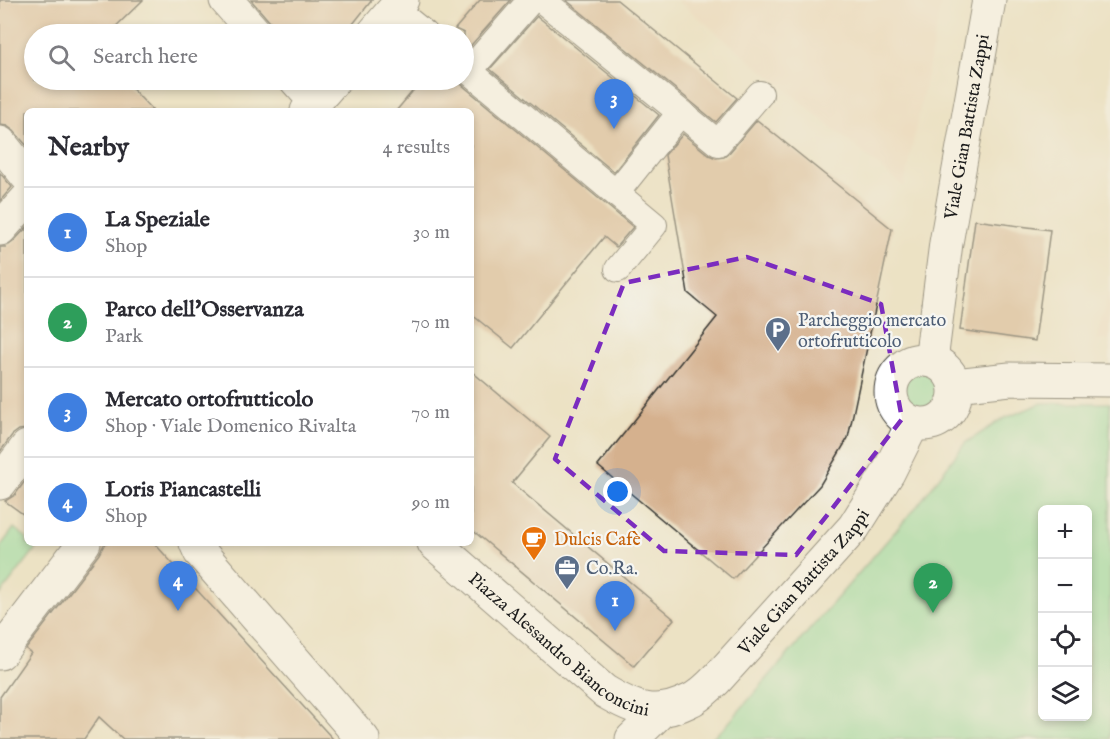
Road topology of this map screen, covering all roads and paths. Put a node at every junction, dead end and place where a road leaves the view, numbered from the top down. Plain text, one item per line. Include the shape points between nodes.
1 (226, 0) edge
2 (531, 0) edge
3 (542, 0) edge
4 (989, 0) edge
5 (398, 4) edge
6 (247, 24) edge
7 (381, 24) edge
8 (416, 24) edge
9 (474, 61) edge
10 (474, 76) edge
11 (760, 94) dead end
12 (680, 112) junction
13 (0, 143) edge
14 (24, 172) edge
15 (616, 193) junction
16 (24, 202) edge
17 (0, 229) edge
18 (618, 269) dead end
19 (931, 361) junction
20 (1110, 380) edge
21 (955, 385) junction
22 (913, 423) junction
23 (24, 451) edge
24 (0, 483) edge
25 (82, 546) edge
26 (197, 546) edge
27 (437, 546) edge
28 (0, 653) edge
29 (662, 710) junction
30 (363, 739) edge
31 (632, 739) edge

1 - 6 street
2 - 9 street
3 - 12 street
4 - 19 street, Viale Gian Battista Zappi via 946,243
5 - 7 street
5 - 8 street
10 - 15 street
11 - 12 street via 718,143
12 - 15 street
13 - 14 street
15 - 18 street via 654,225
16 - 17 street
19 - 21 street via 948,372
19 - 22 street via 920,360 903,367 891,387 894,406
20 - 21 street via 1010,379
21 - 22 street via 953,406 946,415 932,424
22 - 29 street, Viale Gian Battista Zappi via 888,473 854,526 716,680 691,701
23 - 24 street
25 - 28 street
26 - 30 street
27 - 29 street, Piazza Alessandro Bianconcini via 604,691 639,709
29 - 31 street

